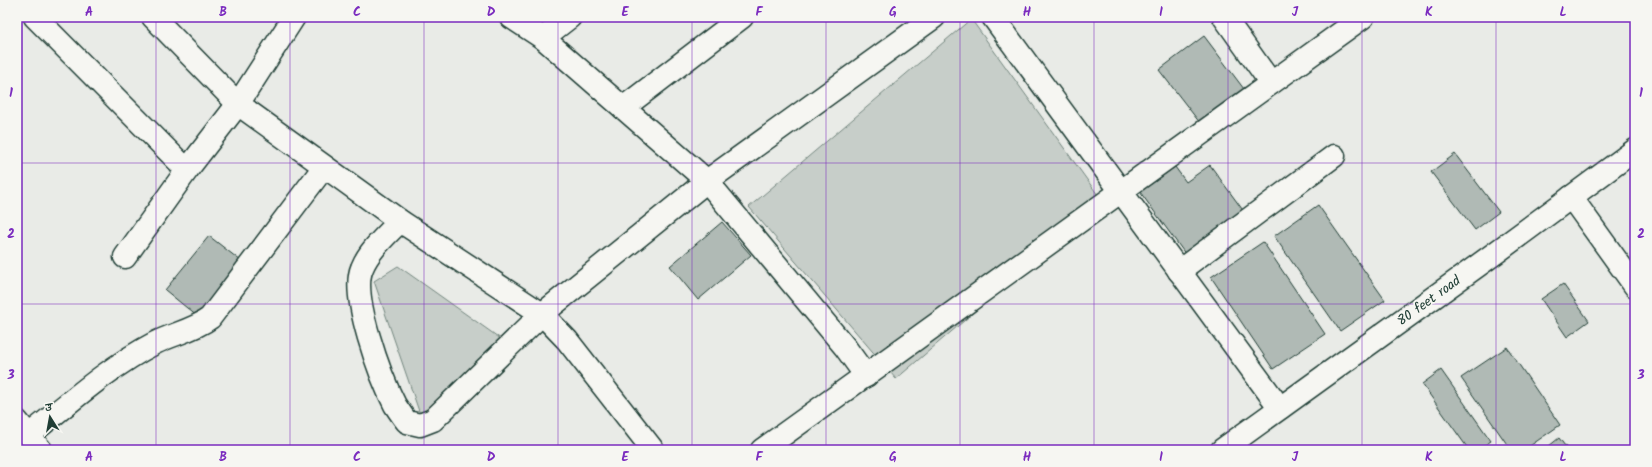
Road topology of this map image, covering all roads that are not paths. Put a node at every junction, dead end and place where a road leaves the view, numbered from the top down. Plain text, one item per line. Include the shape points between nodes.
1 (35, 17) edge
2 (294, 17) edge
3 (511, 17) edge
4 (570, 17) edge
5 (742, 17) edge
6 (934, 17) edge
7 (993, 17) edge
8 (1224, 17) edge
9 (1363, 17) edge
10 (163, 21) edge
11 (542, 38) junction
12 (1271, 83) junction
13 (238, 104) junction
14 (623, 108) junction
15 (1635, 150) edge
16 (1334, 156) dead end
17 (324, 167) junction
18 (187, 170) junction
19 (708, 181) junction
20 (1121, 192) junction
21 (1572, 197) junction
22 (400, 221) junction
23 (125, 257) dead end
24 (1179, 271) junction
25 (1635, 286) edge
26 (542, 314) junction
27 (866, 376) junction
28 (1280, 408) junction
29 (29, 436) edge
30 (653, 450) edge
31 (762, 450) edge
32 (1222, 450) edge

1 - 18 street
2 - 13 street
3 - 11 street
4 - 11 street
5 - 14 street
6 - 19 street
7 - 20 street
8 - 12 street
9 - 12 street
10 - 13 street
11 - 14 street
12 - 20 street
13 - 17 street
13 - 18 street
14 - 19 street
15 - 21 street, 80 feet road
16 - 24 street
17 - 22 street
17 - 29 street via 210,318 200,326 154,343 116,367
18 - 23 street
19 - 26 street
19 - 27 street
20 - 24 street
20 - 27 street
21 - 25 street
21 - 28 street, 80 feet road
22 - 26 street
22 - 26 street via 370,254 361,269 358,288 360,306 381,373 396,405 408,422 420,425 433,420
24 - 28 street
26 - 30 street via 567,340
27 - 31 street
28 - 32 street, 80 feet road

